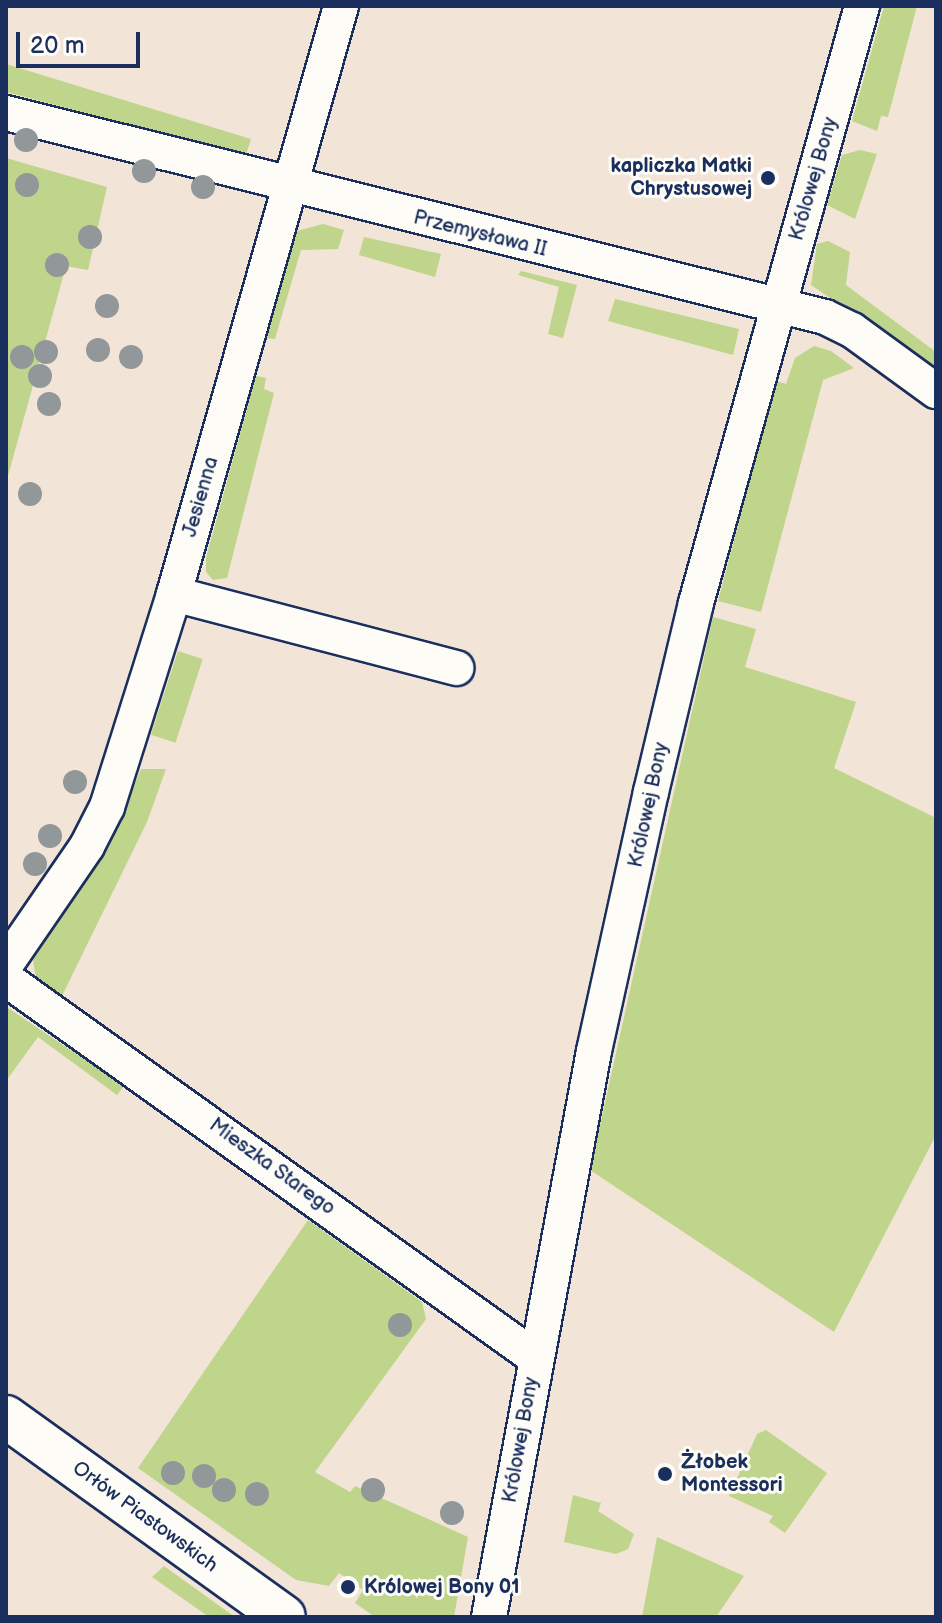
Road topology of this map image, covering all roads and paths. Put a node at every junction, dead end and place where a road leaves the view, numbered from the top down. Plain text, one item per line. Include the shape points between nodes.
1 (341, 6) edge
2 (862, 6) edge
3 (6, 113) edge
4 (291, 185) junction
5 (777, 308) junction
6 (936, 391) edge
7 (174, 594) junction
8 (456, 668) dead end
9 (6, 964) edge
10 (6, 979) edge
11 (536, 1358) junction
12 (6, 1417) edge
13 (284, 1617) edge
14 (489, 1617) edge

1 - 4 street, Jesienna
2 - 5 street, Królowej Bony
3 - 4 street, Przemysława II
4 - 5 street, Przemysława II
4 - 7 street, Jesienna
5 - 6 street, Przemysława II via 825,317 852,330
5 - 11 street, Królowej Bony via 654,778 594,1051
7 - 8 street
7 - 9 street, Jesienna via 107,807 87,846
10 - 11 street, Mieszka Starego
11 - 14 street, Królowej Bony
12 - 13 street, Orłów Piastowskich

